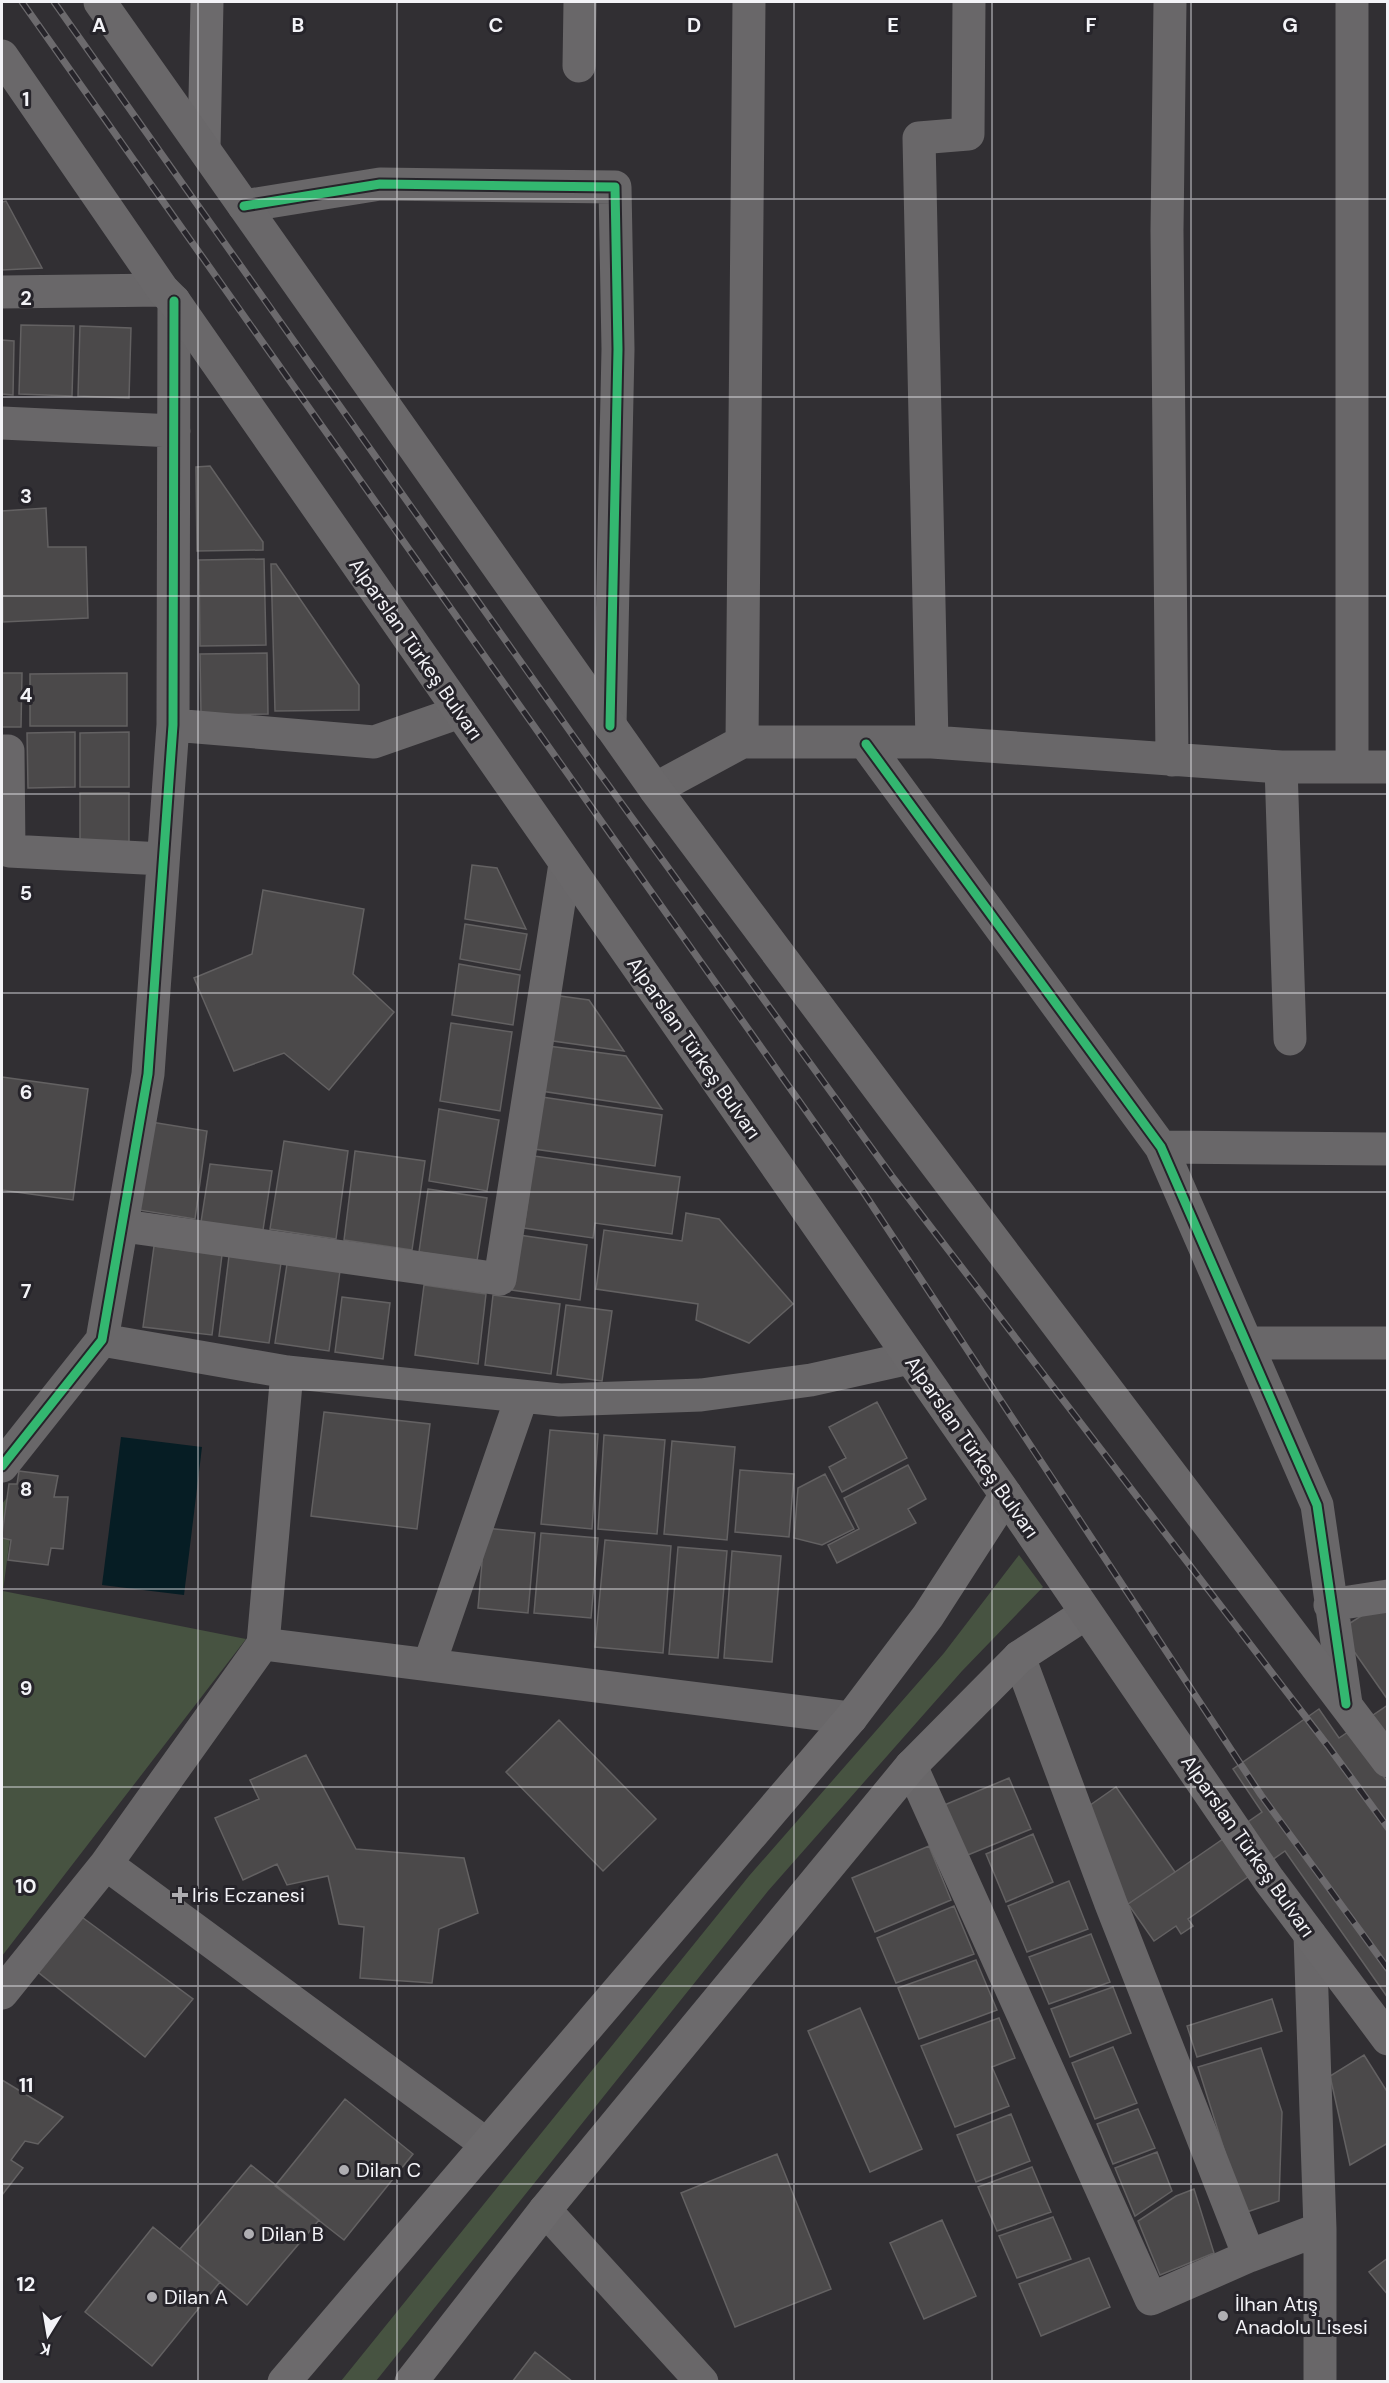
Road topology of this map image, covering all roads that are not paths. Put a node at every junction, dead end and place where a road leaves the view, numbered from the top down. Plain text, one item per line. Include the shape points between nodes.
1 (100, 2) edge
2 (207, 2) edge
3 (580, 2) edge
4 (749, 2) edge
5 (969, 2) edge
6 (1170, 2) edge
7 (1352, 2) edge
8 (2, 56) edge
9 (579, 66) dead end
10 (204, 147) junction
11 (243, 206) junction
12 (2, 292) edge
13 (168, 296) junction
14 (2, 423) edge
15 (174, 431) junction
16 (460, 712) junction
17 (173, 725) junction
18 (610, 726) junction
19 (742, 742) junction
20 (932, 742) junction
21 (866, 744) junction
22 (2, 750) edge
23 (1172, 760) junction
24 (1281, 767) junction
25 (1352, 767) junction
26 (1388, 767) edge
27 (655, 789) junction
28 (163, 859) junction
29 (565, 864) junction
30 (1290, 1039) dead end
31 (1161, 1147) junction
32 (1388, 1149) edge
33 (124, 1226) junction
34 (102, 1340) junction
35 (1246, 1343) junction
36 (1388, 1343) edge
37 (910, 1358) junction
38 (287, 1372) junction
39 (522, 1396) junction
40 (2, 1466) edge
41 (1006, 1495) junction
42 (1388, 1596) edge
43 (1330, 1605) junction
44 (1085, 1614) junction
45 (263, 1644) junction
46 (1019, 1657) junction
47 (429, 1665) junction
48 (1346, 1704) junction
49 (851, 1718) junction
50 (1388, 1761) edge
51 (911, 1766) junction
52 (106, 1864) junction
53 (1310, 1935) junction
54 (2, 1993) edge
55 (1388, 2039) edge
56 (486, 2144) junction
57 (545, 2210) junction
58 (1320, 2229) junction
59 (1249, 2256) junction
60 (284, 2382) edge
61 (411, 2382) edge
62 (702, 2382) edge
63 (1320, 2382) edge

1 - 10 main road
2 - 10 main road
3 - 9 street
4 - 19 street
5 - 20 street via 968,134 919,138
6 - 23 street via 1167,230
7 - 25 street
8 - 13 main road, Alparslan Türkeş Bulvarı
10 - 11 main road
11 - 18 main road
11 - 18 street via 380,184 615,187 618,349
12 - 13 street
13 - 15 street
13 - 16 main road, Alparslan Türkeş Bulvarı
14 - 15 street
15 - 17 street
16 - 17 street via 374,742
16 - 29 main road, Alparslan Türkeş Bulvarı
17 - 28 street
18 - 27 main road
19 - 21 street
19 - 27 street
20 - 21 street
20 - 23 street
21 - 31 street
22 - 28 street via 8,751 9,851
23 - 24 street
24 - 25 street
24 - 30 street
25 - 26 street
27 - 48 main road
28 - 33 street via 148,1074
29 - 33 street via 500,1279
29 - 37 main road, Alparslan Türkeş Bulvarı
31 - 32 street
31 - 35 street
33 - 34 street
34 - 38 street
34 - 40 street
35 - 36 street
35 - 43 street via 1317,1504
37 - 39 street via 812,1380 701,1395 560,1400
37 - 41 main road, Alparslan Türkeş Bulvarı
38 - 39 street
38 - 45 street
39 - 47 street
41 - 44 main road, Alparslan Türkeş Bulvarı
41 - 49 main road via 928,1616
42 - 43 street
43 - 48 street
44 - 46 main road
44 - 53 main road, Alparslan Türkeş Bulvarı
45 - 47 street
45 - 52 street
46 - 51 main road
46 - 59 street
47 - 49 street
48 - 50 main road
49 - 56 main road
51 - 57 main road
51 - 59 street via 1151,2299
52 - 54 street
52 - 56 street
53 - 55 main road, Alparslan Türkeş Bulvarı
53 - 58 street
56 - 60 main road
57 - 61 main road
57 - 62 street
58 - 59 street
58 - 63 street

